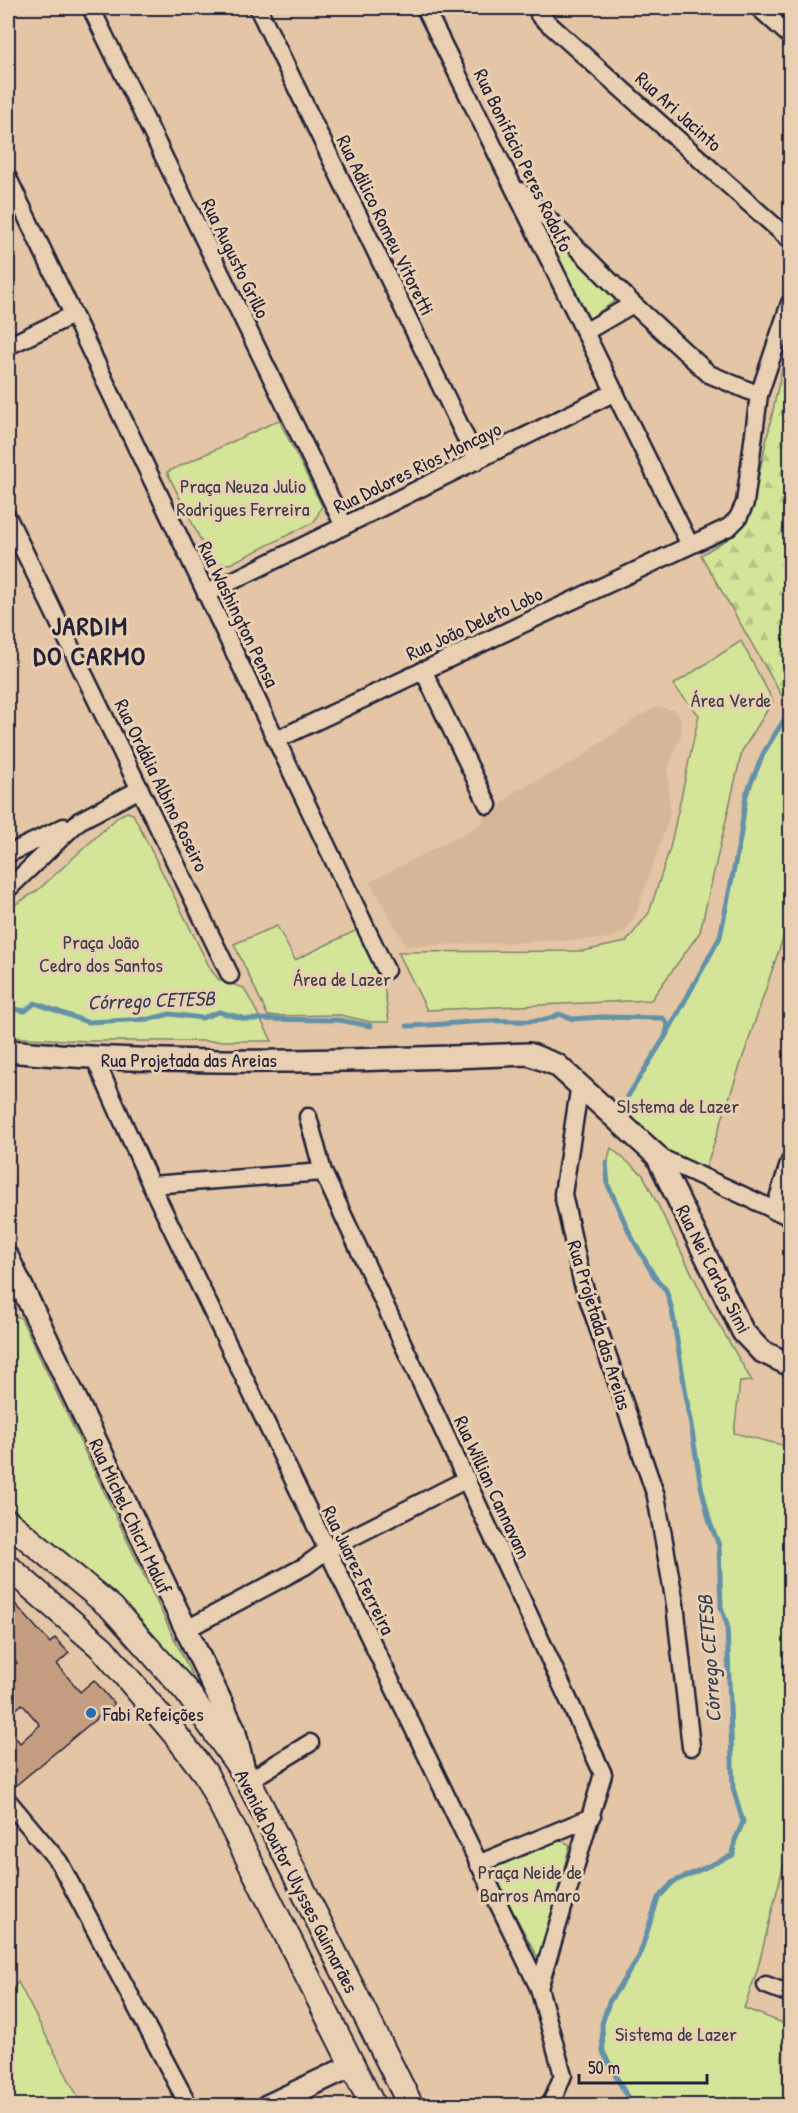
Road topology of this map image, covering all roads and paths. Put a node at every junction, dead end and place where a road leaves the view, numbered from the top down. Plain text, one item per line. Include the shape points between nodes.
1 (91, 8) edge
2 (258, 8) edge
3 (425, 8) edge
4 (759, 8) edge
5 (539, 15) dead end
6 (790, 36) edge
7 (8, 178) edge
8 (511, 181) junction
9 (790, 240) edge
10 (790, 303) edge
11 (633, 304) junction
12 (73, 315) junction
13 (585, 332) junction
14 (8, 346) edge
15 (615, 392) junction
16 (759, 394) junction
17 (477, 461) junction
18 (8, 518) edge
19 (344, 526) junction
20 (689, 543) junction
21 (206, 594) junction
22 (423, 670) junction
23 (276, 740) junction
24 (140, 789) junction
25 (488, 806) dead end
26 (79, 821) junction
27 (8, 854) edge
28 (8, 888) edge
29 (386, 970) dead end
30 (230, 975) dead end
31 (8, 1051) edge
32 (95, 1059) junction
33 (580, 1084) junction
34 (308, 1117) dead end
35 (652, 1152) junction
36 (790, 1161) edge
37 (323, 1173) junction
38 (151, 1185) junction
39 (774, 1211) junction
40 (790, 1217) edge
41 (10, 1270) edge
42 (790, 1365) edge
43 (467, 1479) junction
44 (8, 1522) edge
45 (327, 1550) junction
46 (8, 1567) edge
47 (185, 1630) junction
48 (310, 1743) dead end
49 (692, 1747) dead end
50 (247, 1778) junction
51 (8, 1801) edge
52 (592, 1816) junction
53 (478, 1864) junction
54 (766, 1985) dead end
55 (539, 1988) junction
56 (790, 1994) edge
57 (353, 2065) junction
58 (552, 2104) edge
59 (189, 2106) edge
60 (267, 2106) edge
61 (373, 2106) edge
62 (411, 2106) edge

1 - 19 street, Rua Augusto Grillo
2 - 17 street, Rua Adilico Romeu Vitoretti
3 - 8 street, Rua Bonifácio Peres Rodolfo
4 - 6 street
5 - 9 street, Rua Ari Jacinto
7 - 12 street, Rua Washington Pensa
8 - 11 street
8 - 13 street, Rua Bonifácio Peres Rodolfo
10 - 16 street
11 - 13 street
11 - 16 street via 709,374
12 - 14 street
12 - 21 street, Rua Washington Pensa
13 - 15 street, Rua Bonifácio Peres Rodolfo
15 - 17 street, Rua Dolores Rios Moncayo
15 - 20 street, Rua Bonifácio Peres Rodolfo
16 - 20 street, Rua João Deleto Lobo via 745,503 738,518 729,527
17 - 19 street, Rua Dolores Rios Moncayo
18 - 24 street, Rua Ordália Albino Roseiro
19 - 21 street, Rua Dolores Rios Moncayo
20 - 22 street, Rua João Deleto Lobo
21 - 23 street, Rua Washington Pensa
22 - 23 street, Rua João Deleto Lobo
22 - 25 street
23 - 29 street, Rua Washington Pensa
24 - 26 street
24 - 30 street, Rua Ordália Albino Roseiro
26 - 27 street
26 - 28 street
31 - 32 street, Rua Projetada das Areias
32 - 33 street, Rua Projetada das Areias via 394,1060 528,1054 557,1065
32 - 38 street, Rua Juarez Ferreira
33 - 35 street
33 - 49 street, Rua Projetada das Areias via 563,1194 582,1281 656,1496 675,1604
34 - 37 street, Rua Willian Cannavam
35 - 39 street
35 - 42 street, Rua Nei Carlos Simi via 743,1332 761,1351
36 - 39 street
37 - 38 street
37 - 43 street, Rua Willian Cannavam
38 - 45 street, Rua Juarez Ferreira
39 - 40 street
41 - 47 street, Rua Michel Chicri Maluf
43 - 45 street
43 - 52 street, Rua Willian Cannavam via 603,1774
44 - 50 main road, Avenida Doutor Ulysses Guimarães via 112,1608 187,1692
45 - 47 street via 305,1566
45 - 53 street, Rua Juarez Ferreira
46 - 57 main road, Avenida Doutor Ulysses Guimarães via 102,1648 205,1773
47 - 50 street, Rua Michel Chicri Maluf via 234,1729
48 - 50 street
50 - 62 main road, Avenida Doutor Ulysses Guimarães
51 - 59 street via 59,1862
52 - 53 street
52 - 55 street, Rua Willian Cannavam
53 - 55 street, Rua Juarez Ferreira
54 - 56 street
55 - 58 street, Rua Juarez Ferreira via 563,2075
57 - 60 street
57 - 61 main road, Avenida Doutor Ulysses Guimarães

